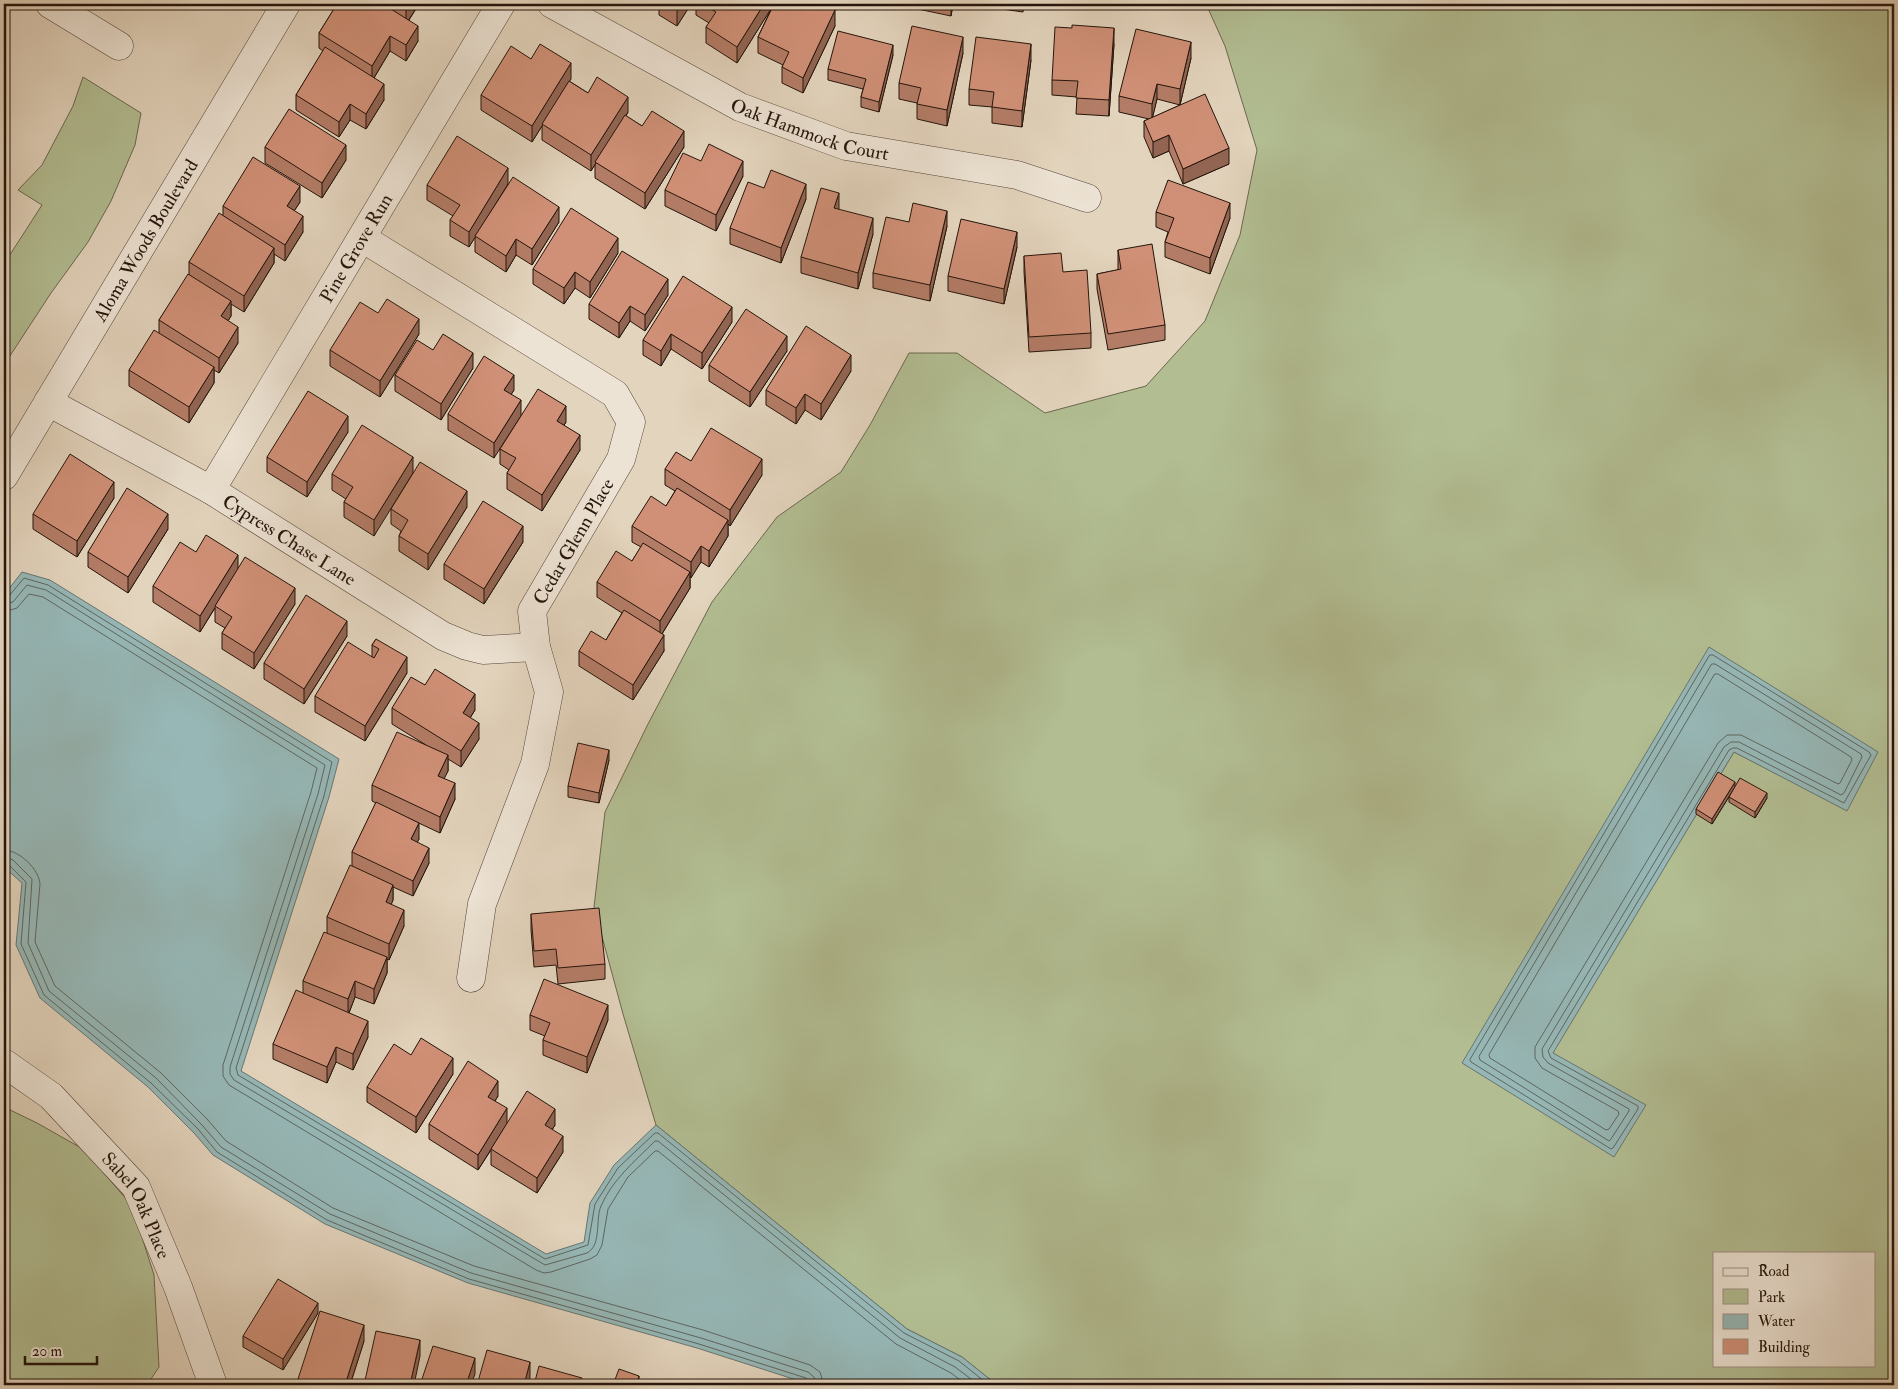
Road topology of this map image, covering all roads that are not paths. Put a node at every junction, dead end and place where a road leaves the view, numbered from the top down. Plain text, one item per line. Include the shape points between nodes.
1 (50, 4) edge
2 (286, 4) edge
3 (501, 4) edge
4 (552, 4) edge
5 (119, 46) dead end
6 (1087, 198) dead end
7 (362, 238) junction
8 (48, 402) junction
9 (4, 476) edge
10 (211, 490) junction
11 (536, 647) junction
12 (471, 978) dead end
13 (4, 1063) edge
14 (213, 1385) edge

1 - 5 street
2 - 8 street, Aloma Woods Boulevard
3 - 7 street, Pine Grove Run
4 - 6 street, Oak Hammock Court via 740,107 846,146 1016,175
7 - 10 street, Pine Grove Run
7 - 11 street, Cedar Glenn Place via 615,394 631,422 621,460 532,611
8 - 9 street, Aloma Woods Boulevard
8 - 10 street, Cypress Chase Lane
10 - 11 street, Cypress Chase Lane via 444,636 483,650
11 - 12 street, Cedar Glenn Place via 549,692 535,764 482,904
13 - 14 street, Sabel Oak Place via 51,1096 136,1187 178,1287

